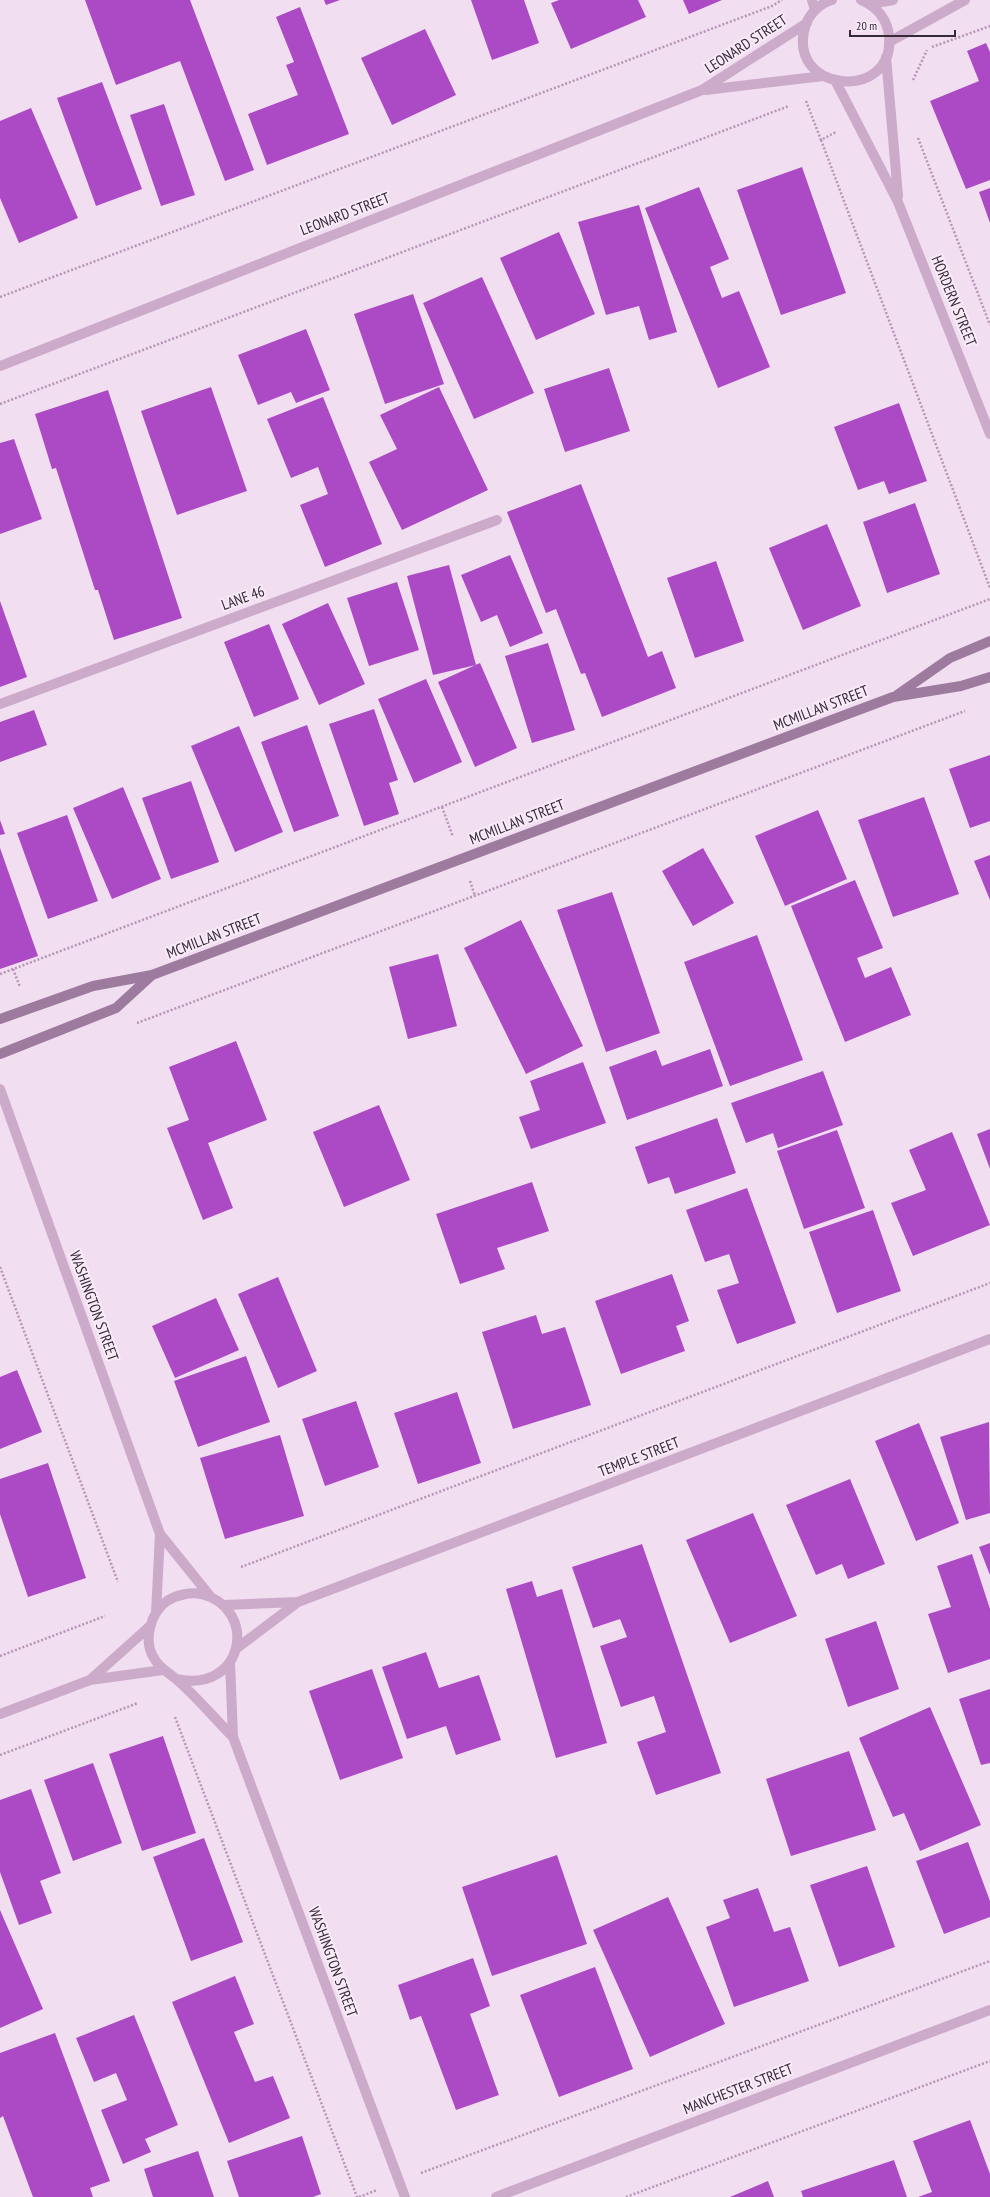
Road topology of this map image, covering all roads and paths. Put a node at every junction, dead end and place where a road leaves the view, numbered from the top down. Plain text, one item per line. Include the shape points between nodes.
1 (782, 0) edge
2 (812, 0) edge
3 (832, 0) edge
4 (893, 0) edge
5 (965, 0) edge
6 (865, 2) edge
7 (815, 10) junction
8 (807, 23) junction
9 (889, 42) junction
10 (927, 49) dead end
11 (886, 57) junction
12 (823, 76) junction
13 (836, 82) junction
14 (702, 90) junction
15 (800, 102) dead end
16 (795, 104) dead end
17 (890, 106) junction
18 (857, 122) junction
19 (918, 136) dead end
20 (821, 140) junction
21 (898, 202) junction
22 (0, 297) edge
23 (990, 325) edge
24 (0, 366) edge
25 (0, 404) edge
26 (990, 434) edge
27 (497, 520) dead end
28 (990, 588) edge
29 (990, 600) edge
30 (990, 641) edge
31 (990, 677) edge
32 (893, 697) junction
33 (0, 704) edge
34 (968, 710) dead end
35 (0, 974) edge
36 (152, 975) junction
37 (0, 1019) edge
38 (135, 1024) dead end
39 (0, 1054) edge
40 (0, 1089) edge
41 (0, 1267) edge
42 (990, 1283) edge
43 (990, 1339) edge
44 (160, 1534) junction
45 (241, 1567) dead end
46 (118, 1582) dead end
47 (210, 1596) junction
48 (298, 1602) junction
49 (224, 1605) junction
50 (156, 1613) junction
51 (106, 1616) dead end
52 (149, 1627) junction
53 (237, 1648) junction
54 (0, 1656) edge
55 (230, 1662) junction
56 (163, 1670) junction
57 (176, 1679) junction
58 (90, 1680) junction
59 (138, 1702) dead end
60 (0, 1714) edge
61 (175, 1717) dead end
62 (233, 1737) junction
63 (0, 1755) edge
64 (990, 1961) edge
65 (990, 2010) edge
66 (990, 2061) edge
67 (399, 2182) junction
68 (358, 2197) edge
69 (405, 2197) edge
70 (496, 2197) edge
71 (626, 2197) edge

1 - 22 path via 772,6
2 - 7 street
3 - 7 street
4 - 6 street
5 - 9 street
6 - 9 street via 881,14 888,27
7 - 8 street
8 - 12 street via 803,38 805,52 812,66
8 - 14 street, LEONARD STREET
9 - 11 street
10 - 17 path via 904,100
11 - 13 street via 878,70 866,78 852,83
11 - 17 street, HORDERN STREET
12 - 13 street
12 - 14 street, LEONARD STREET
13 - 18 street, HORDERN STREET
14 - 24 street, LEONARD STREET
15 - 20 path via 805,100
16 - 25 path
17 - 21 street, HORDERN STREET
18 - 20 path
18 - 21 street, HORDERN STREET
19 - 23 path
20 - 28 path
21 - 26 street, HORDERN STREET
27 - 33 street, LANE 46
29 - 35 path
30 - 32 main road, MCMILLAN STREET via 950,658
31 - 32 main road, MCMILLAN STREET via 961,686
32 - 36 main road, MCMILLAN STREET
34 - 38 path
36 - 37 main road, MCMILLAN STREET via 93,986
36 - 39 main road, MCMILLAN STREET via 116,1008
40 - 44 street, WASHINGTON STREET
41 - 46 path
42 - 45 path
43 - 48 street, TEMPLE STREET
44 - 47 street, WASHINGTON STREET
44 - 50 street, WASHINGTON STREET
47 - 49 street
47 - 50 street via 195,1593 180,1595 166,1602
48 - 49 street, TEMPLE STREET
48 - 53 street, TEMPLE STREET
49 - 53 street via 233,1617 237,1632
50 - 52 street
51 - 54 path
52 - 56 street via 148,1643 153,1658
52 - 58 street
53 - 55 street
55 - 57 street via 220,1673 206,1680 190,1682
55 - 62 street, WASHINGTON STREET
56 - 57 street
56 - 58 street
57 - 62 street, WASHINGTON STREET
58 - 60 street
59 - 63 path
61 - 68 path
62 - 67 street, WASHINGTON STREET
64 - 67 path
65 - 70 street, MANCHESTER STREET
66 - 71 path
67 - 68 path
67 - 69 street, WASHINGTON STREET

